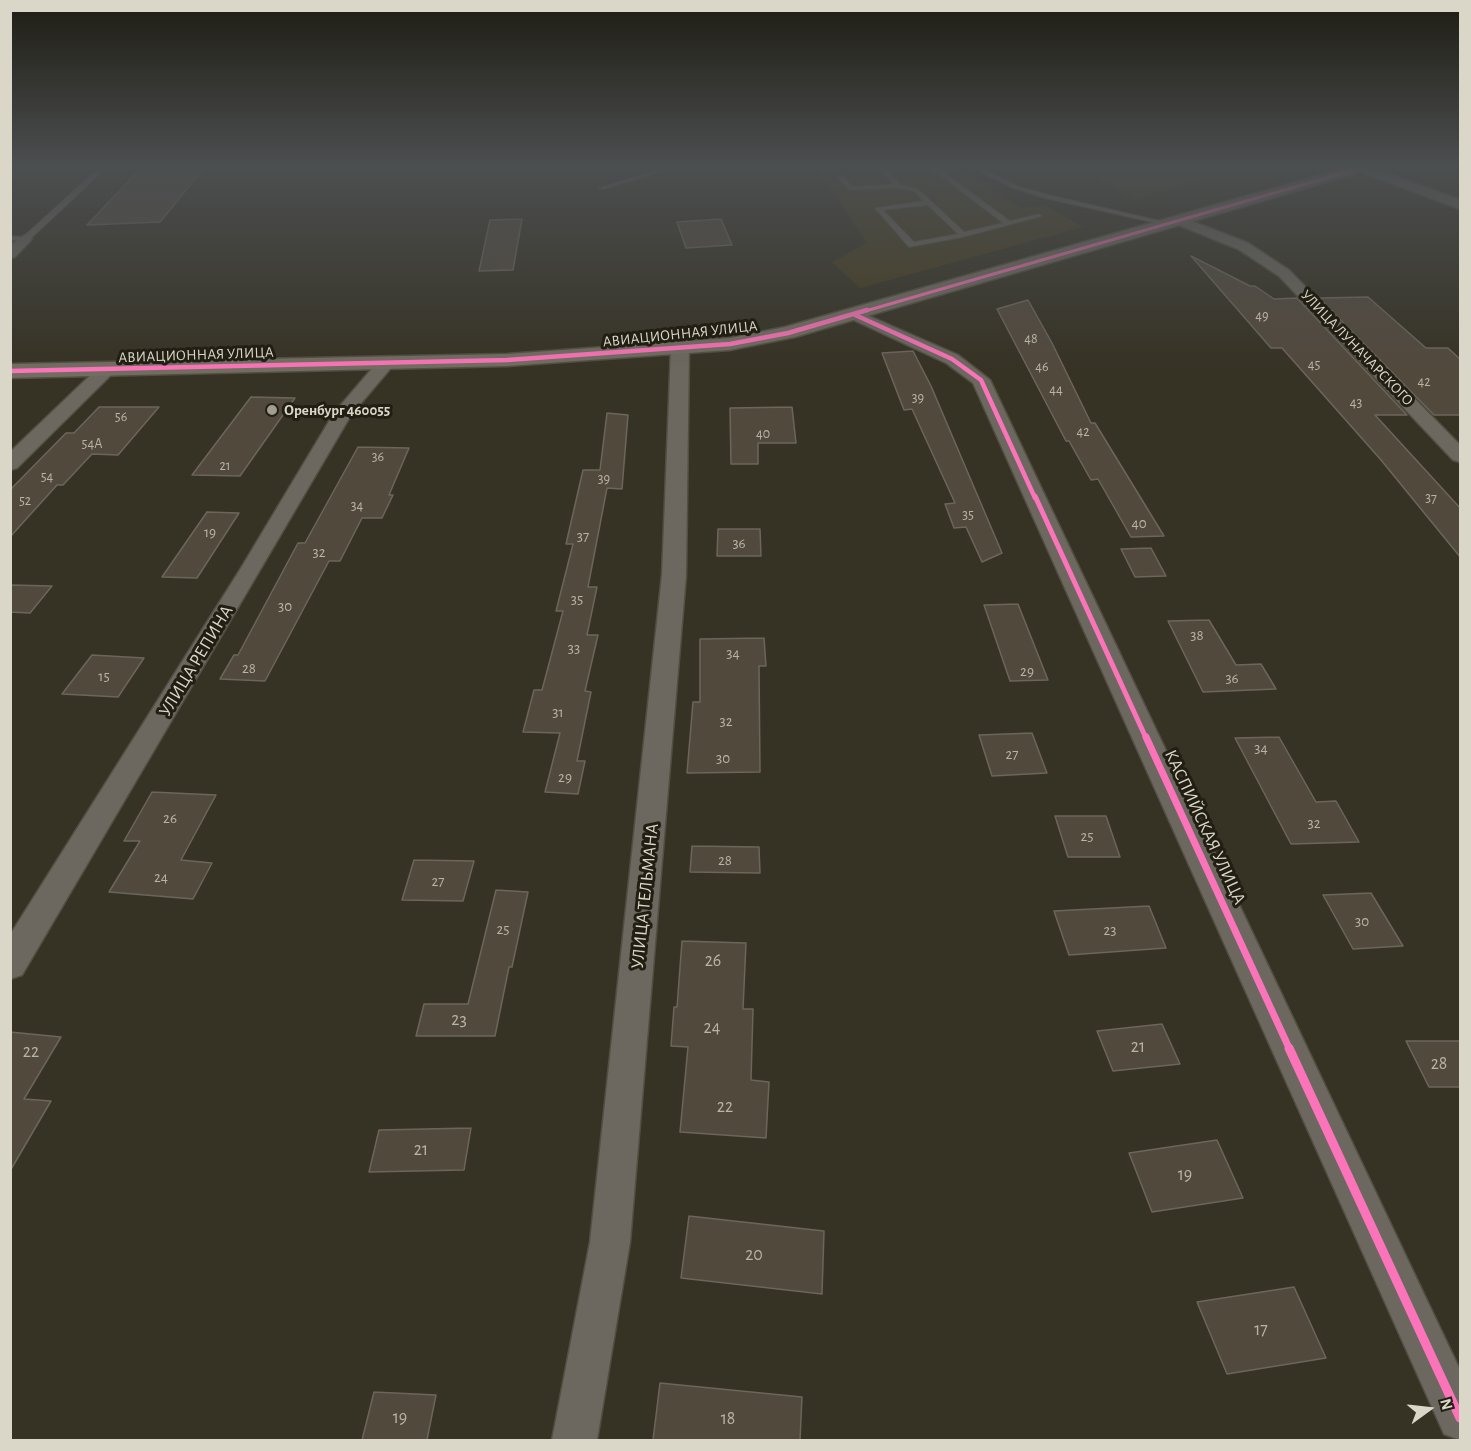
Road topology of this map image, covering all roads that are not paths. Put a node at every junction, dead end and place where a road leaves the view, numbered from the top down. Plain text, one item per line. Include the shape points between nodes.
1 (903, 235) edge
2 (963, 235) edge
3 (1134, 235) edge
4 (1210, 235) edge
5 (18, 239) edge
6 (10, 254) edge
7 (854, 314) junction
8 (680, 348) junction
9 (387, 362) junction
10 (106, 370) junction
11 (10, 371) edge
12 (1461, 456) edge
13 (10, 464) edge
14 (10, 965) edge
15 (1461, 1418) edge
16 (574, 1440) edge

1 - 2 lane via 912,245
3 - 7 street, АВИАЦИОННАЯ УЛИЦА
4 - 12 street, УЛИЦА ЛУНАЧАРСКОГО via 1243,246 1284,273
5 - 6 street
7 - 8 street, АВИАЦИОННАЯ УЛИЦА via 788,333
7 - 15 street, КАСПИЙСКАЯ УЛИЦА via 952,359 981,380
8 - 9 street, АВИАЦИОННАЯ УЛИЦА via 507,360
8 - 16 street, УЛИЦА ТЕЛЬМАНА via 674,575 656,784 610,1242
9 - 10 street, АВИАЦИОННАЯ УЛИЦА
9 - 14 street, УЛИЦА РЕПИНА via 343,413
10 - 11 street, АВИАЦИОННАЯ УЛИЦА
10 - 13 street

